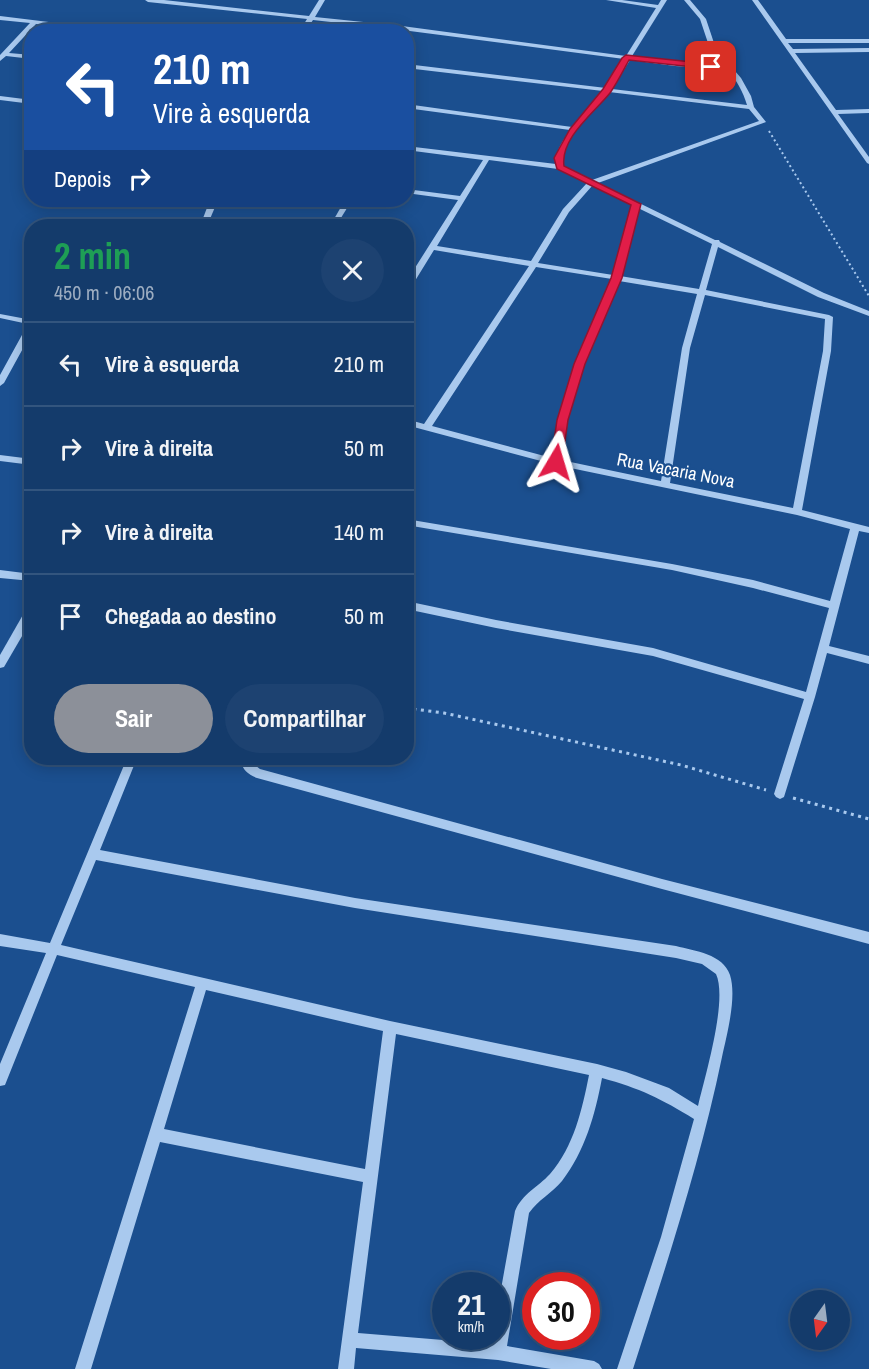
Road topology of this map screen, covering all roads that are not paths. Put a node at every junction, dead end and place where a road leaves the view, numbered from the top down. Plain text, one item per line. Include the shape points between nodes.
1 (148, 0) edge
2 (243, 0) edge
3 (322, 0) edge
4 (611, 0) edge
5 (687, 0) edge
6 (755, 0) edge
7 (163, 1) edge
8 (662, 3) edge
9 (236, 9) junction
10 (311, 17) junction
11 (0, 18) edge
12 (35, 21) junction
13 (32, 24) edge
14 (60, 24) edge
15 (307, 24) edge
16 (365, 24) edge
17 (414, 30) edge
18 (24, 33) edge
19 (784, 41) junction
20 (869, 41) edge
21 (869, 50) edge
22 (790, 51) junction
23 (3, 57) edge
24 (24, 57) edge
25 (626, 58) junction
26 (414, 67) edge
27 (729, 68) junction
28 (607, 91) junction
29 (0, 98) edge
30 (24, 101) edge
31 (414, 107) edge
32 (751, 107) junction
33 (869, 111) edge
34 (834, 112) junction
35 (574, 129) junction
36 (414, 149) edge
37 (487, 158) junction
38 (869, 162) edge
39 (560, 168) junction
40 (591, 183) junction
41 (414, 192) edge
42 (463, 198) junction
43 (636, 204) junction
44 (716, 242) junction
45 (431, 247) junction
46 (534, 263) junction
47 (414, 276) edge
48 (616, 278) junction
49 (702, 292) junction
50 (831, 299) junction
51 (869, 314) edge
52 (0, 316) edge
53 (830, 317) junction
54 (24, 322) edge
55 (24, 339) edge
56 (0, 383) edge
57 (414, 424) edge
58 (427, 427) junction
59 (0, 458) edge
60 (24, 461) edge
61 (556, 462) junction
62 (665, 484) junction
63 (797, 512) junction
64 (414, 523) edge
65 (855, 526) junction
66 (869, 530) edge
67 (0, 574) edge
68 (24, 577) edge
69 (414, 606) edge
70 (834, 606) junction
71 (24, 623) edge
72 (823, 648) junction
73 (869, 660) edge
74 (0, 664) edge
75 (810, 697) junction
76 (129, 765) edge
77 (246, 765) edge
78 (780, 794) road end
79 (92, 854) junction
80 (869, 938) edge
81 (0, 940) edge
82 (54, 950) junction
83 (202, 984) junction
84 (390, 1027) junction
85 (597, 1070) junction
86 (0, 1080) edge
87 (702, 1116) junction
88 (156, 1134) junction
89 (371, 1177) junction
90 (350, 1340) junction
91 (498, 1352) junction
92 (83, 1369) edge
93 (346, 1369) edge
94 (594, 1369) edge
95 (625, 1369) edge

1 - 7 street
2 - 9 street
3 - 10 street
4 - 8 street
5 - 27 street via 703,19 709,41
6 - 19 street
7 - 9 street
8 - 25 street
9 - 10 street
10 - 15 street
10 - 16 street
11 - 12 street
12 - 13 street
12 - 14 street
17 - 25 street
18 - 23 street
19 - 20 street
19 - 22 street
21 - 22 street
22 - 34 street
23 - 24 street
25 - 27 street
25 - 28 street
26 - 28 street
27 - 32 street
28 - 32 street
28 - 35 street
29 - 30 street
31 - 35 street
32 - 40 street via 764,122
33 - 34 street
34 - 38 street
35 - 39 street via 562,149
36 - 37 street
37 - 39 street
37 - 42 street
39 - 40 street
40 - 43 street
40 - 46 street via 568,206
41 - 42 street
42 - 45 street
43 - 44 street
43 - 48 street
44 - 49 street
44 - 50 street
45 - 46 street
45 - 47 street
46 - 48 street
46 - 58 street
48 - 49 street
48 - 61 street via 579,364 562,420
49 - 53 street
49 - 62 street via 686,348
50 - 51 street
50 - 53 street
52 - 54 street
53 - 63 street
55 - 56 street
57 - 58 street, Rua Vacaria Nova
58 - 61 street, Rua Vacaria Nova
59 - 60 street
61 - 62 street, Rua Vacaria Nova
62 - 63 street, Rua Vacaria Nova
63 - 65 street, Rua Vacaria Nova
64 - 70 street via 672,567
65 - 66 street, Rua Vacaria Nova
65 - 70 street
67 - 68 street
69 - 75 street via 653,652
70 - 72 street
71 - 74 street
72 - 73 street
72 - 75 street
75 - 78 street
76 - 79 street
77 - 80 street via 265,776
79 - 82 street
79 - 87 street via 355,903 653,948 708,960 723,974 727,997
81 - 82 street
82 - 83 street
82 - 86 street
83 - 84 street
83 - 88 street
84 - 85 street
84 - 89 street
85 - 87 street via 664,1093
85 - 91 street via 586,1123 573,1152 554,1179 528,1199 522,1211
87 - 95 street
88 - 89 street
88 - 92 street
89 - 90 street
90 - 91 street
90 - 93 street
91 - 94 street

